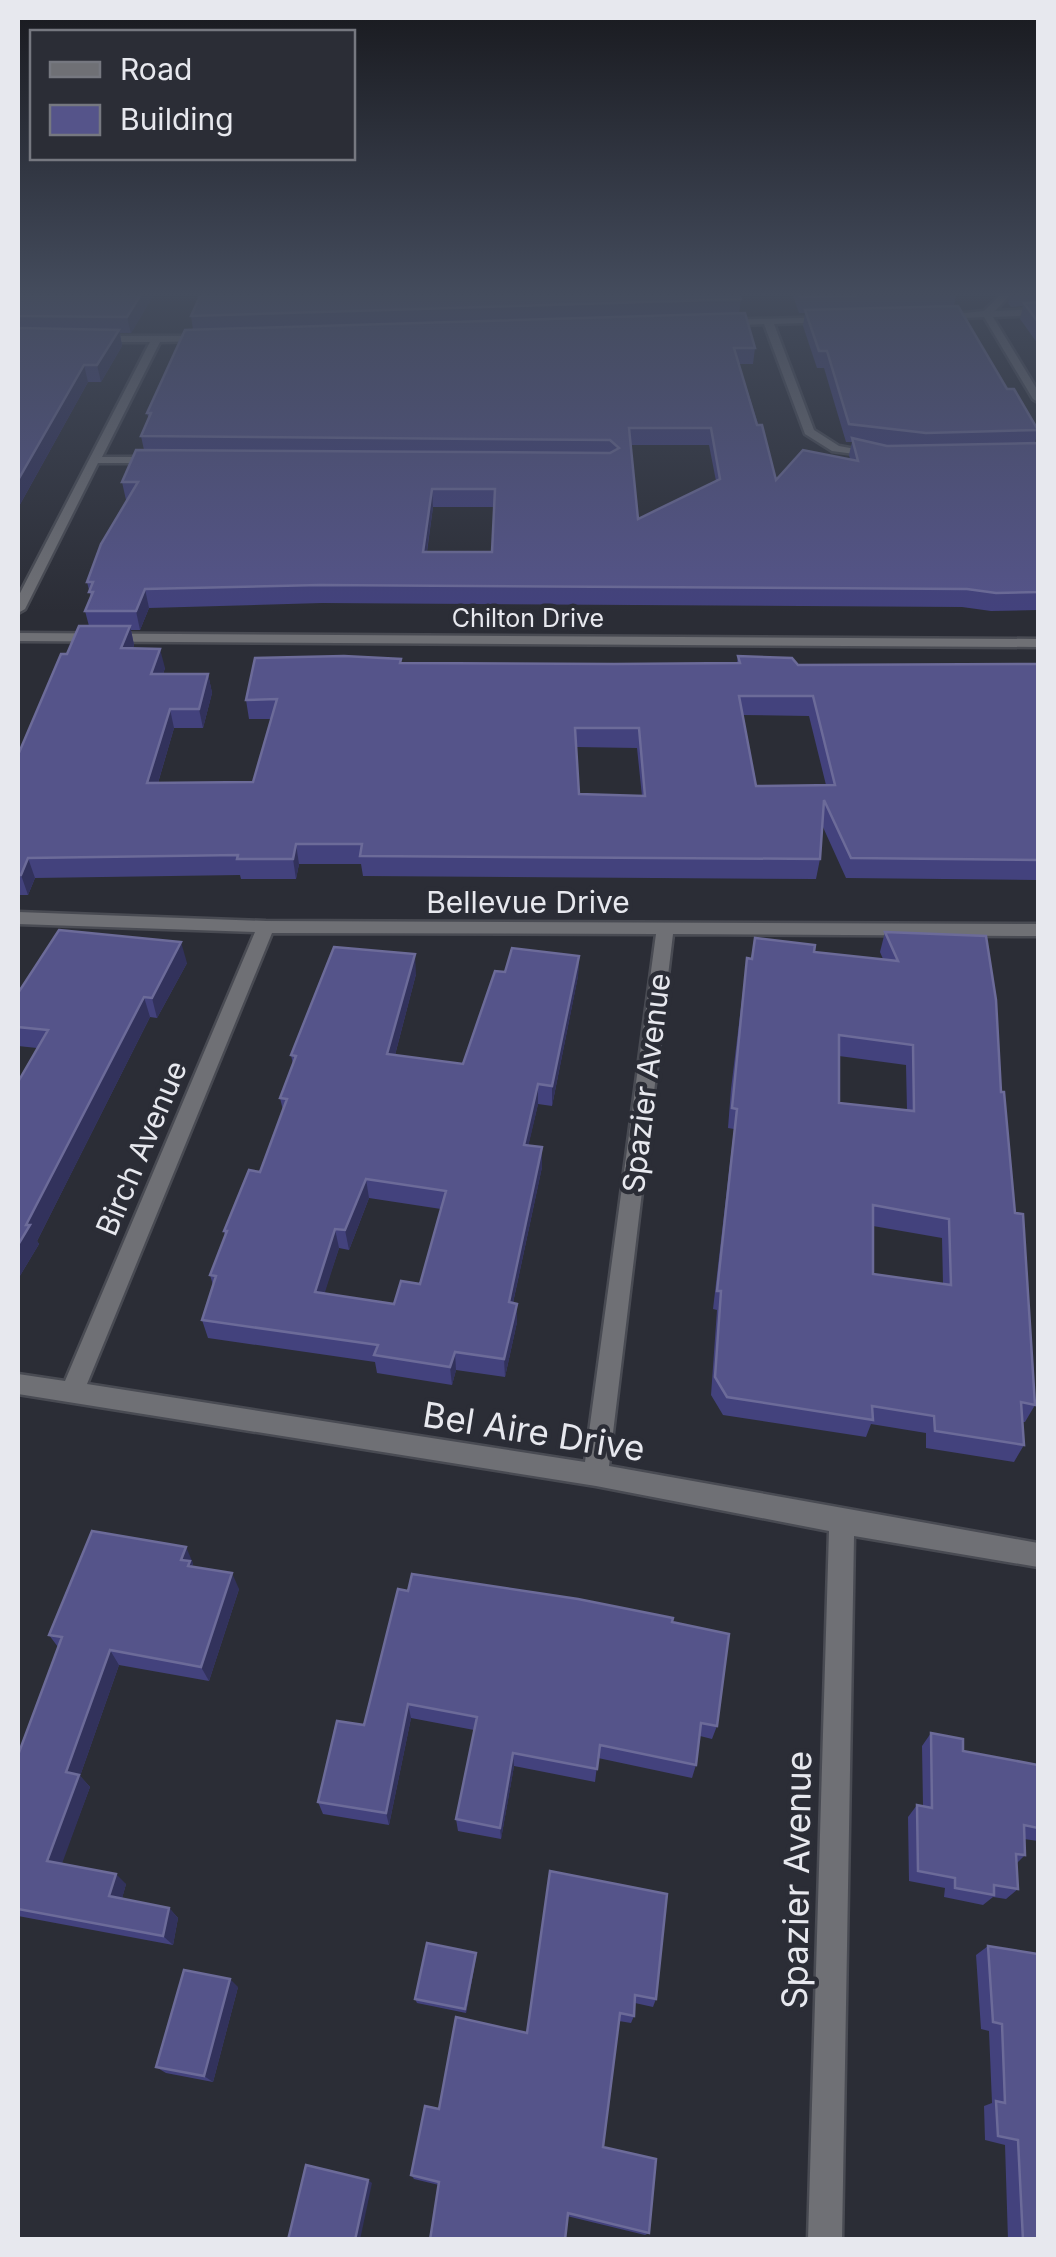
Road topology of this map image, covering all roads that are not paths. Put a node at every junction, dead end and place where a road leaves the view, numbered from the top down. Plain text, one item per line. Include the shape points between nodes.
1 (126, 401) edge
2 (798, 401) edge
3 (882, 454) edge
4 (97, 460) junction
5 (179, 460) edge
6 (18, 609) edge
7 (18, 637) edge
8 (1038, 643) edge
9 (18, 918) edge
10 (266, 927) junction
11 (665, 930) junction
12 (1038, 930) edge
13 (18, 1384) edge
14 (72, 1392) junction
15 (596, 1474) junction
16 (842, 1522) junction
17 (1038, 1554) edge
18 (825, 2240) edge

1 - 4 street
2 - 3 street via 809,432 836,449
4 - 5 street
4 - 6 street
7 - 8 street, Chilton Drive
9 - 10 street, Bellevue Drive
10 - 11 street, Bellevue Drive
10 - 14 street, Birch Avenue
11 - 12 street, Bellevue Drive
11 - 15 street, Spazier Avenue
13 - 14 street, Bel Aire Drive
14 - 15 street, Bel Aire Drive
15 - 16 street, Bel Aire Drive
16 - 17 street, Bel Aire Drive
16 - 18 street, Spazier Avenue

